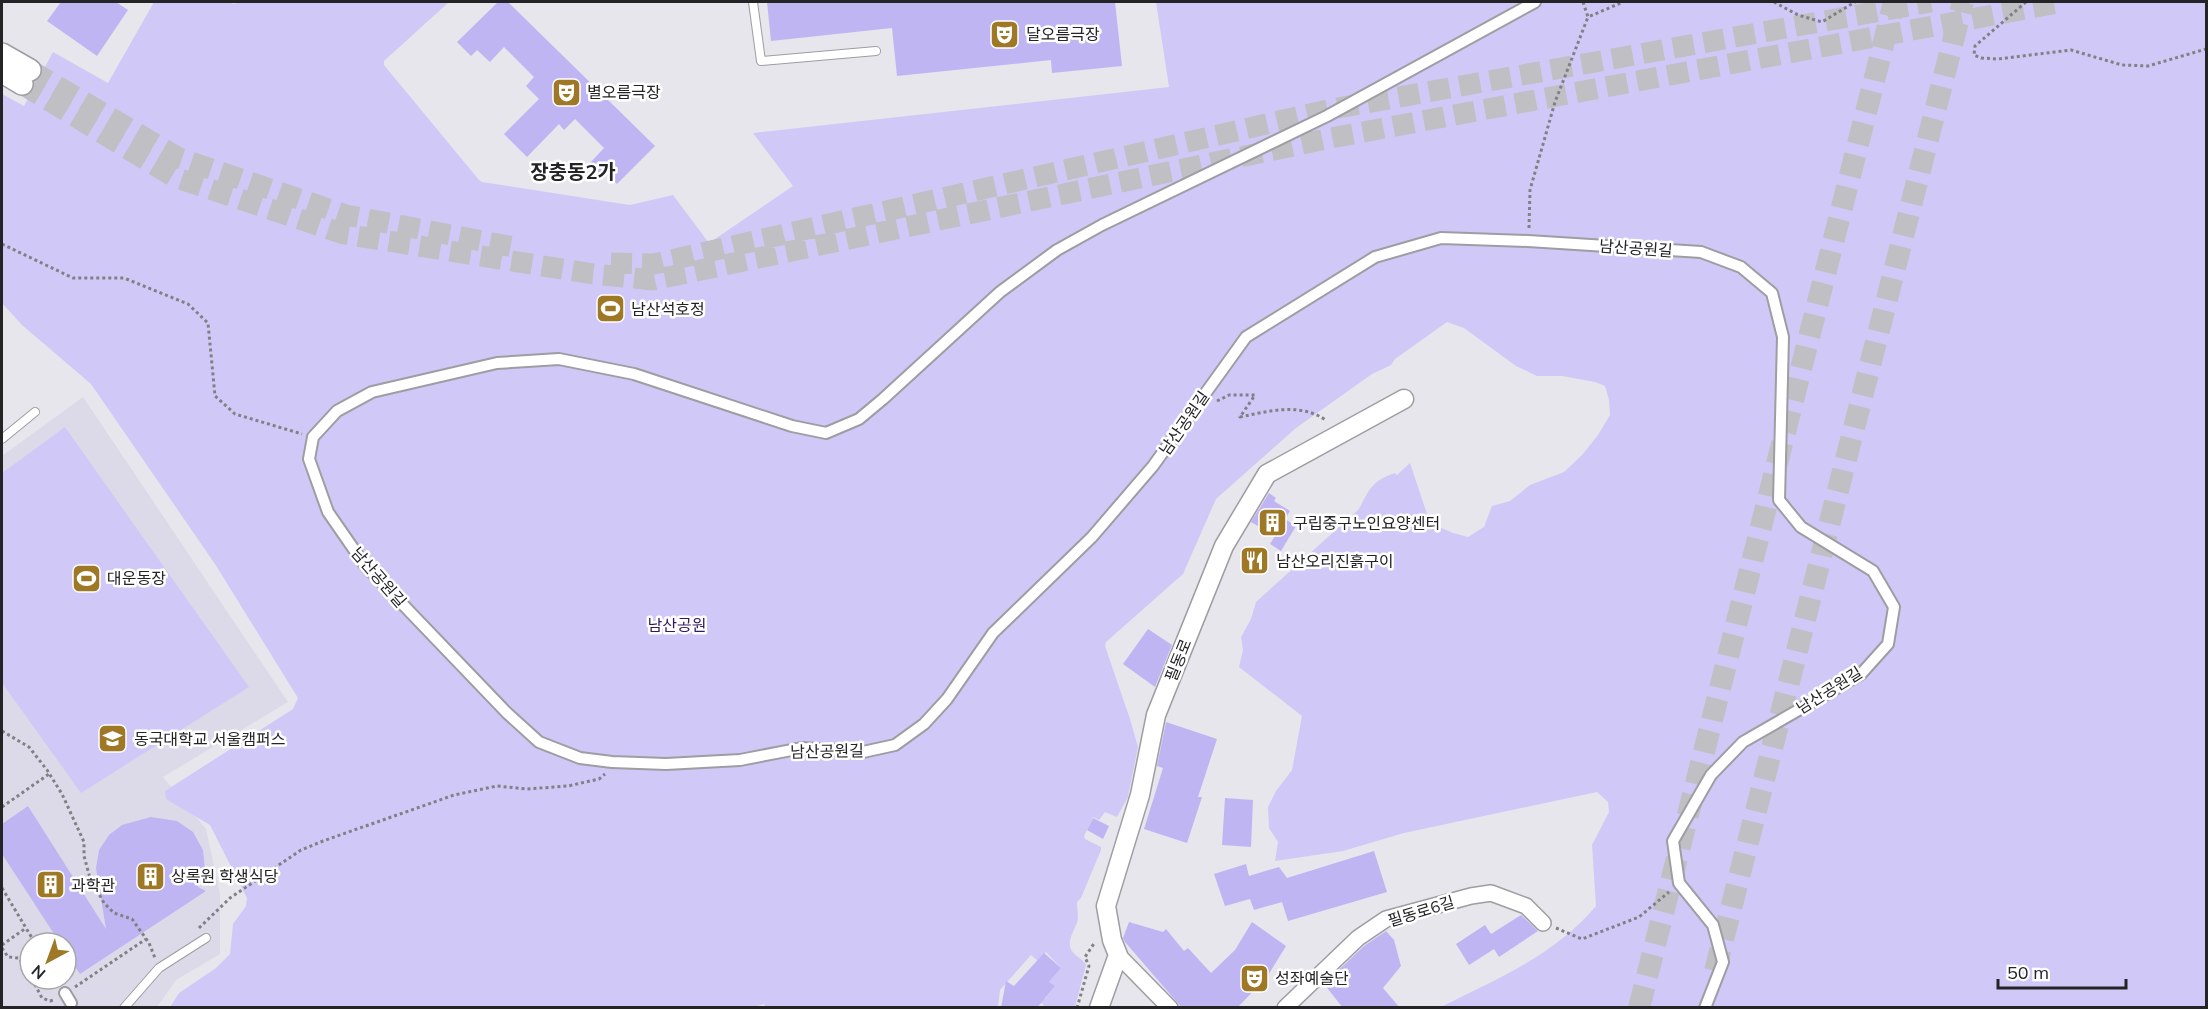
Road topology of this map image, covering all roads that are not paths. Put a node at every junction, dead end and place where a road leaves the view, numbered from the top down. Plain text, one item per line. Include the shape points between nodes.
1 (753, 2) edge
2 (1535, 2) edge
3 (876, 51) dead end
4 (2, 54) edge
5 (2, 72) edge
6 (1404, 399) dead end
7 (35, 412) dead end
8 (2, 439) edge
9 (1543, 922) road end
10 (206, 938) dead end
11 (1118, 955) junction
12 (124, 1008) edge
13 (1100, 1008) edge
14 (1170, 1008) edge
15 (1285, 1008) edge
16 (1705, 1008) edge

1 - 3 lane via 761,61
2 - 16 street, 남산공원길 via 1328,116 1057,250 1000,292 859,419 826,433 792,426 634,374 559,359 497,363 372,392 337,411 313,437 309,459 328,512 363,564 539,742 580,758 666,764 740,760 802,748 863,752 895,745 924,724 947,699 993,633 1092,537 1153,466 1246,337 1375,257 1441,238 1701,252 1741,267 1772,294 1783,337 1779,500 1801,527 1873,571 1894,607 1888,644 1861,674 1743,742 1711,775 1673,841 1680,883 1713,925 1723,962
4 - 5 main road via 26,77
6 - 11 street, 필동로 via 1267,474 1224,546 1156,715 1140,795 1106,906
7 - 8 lane
9 - 15 street, 필동로6길 via 1526,906 1491,893 1386,919 1358,938
10 - 12 lane via 159,968
11 - 13 street
11 - 14 street

